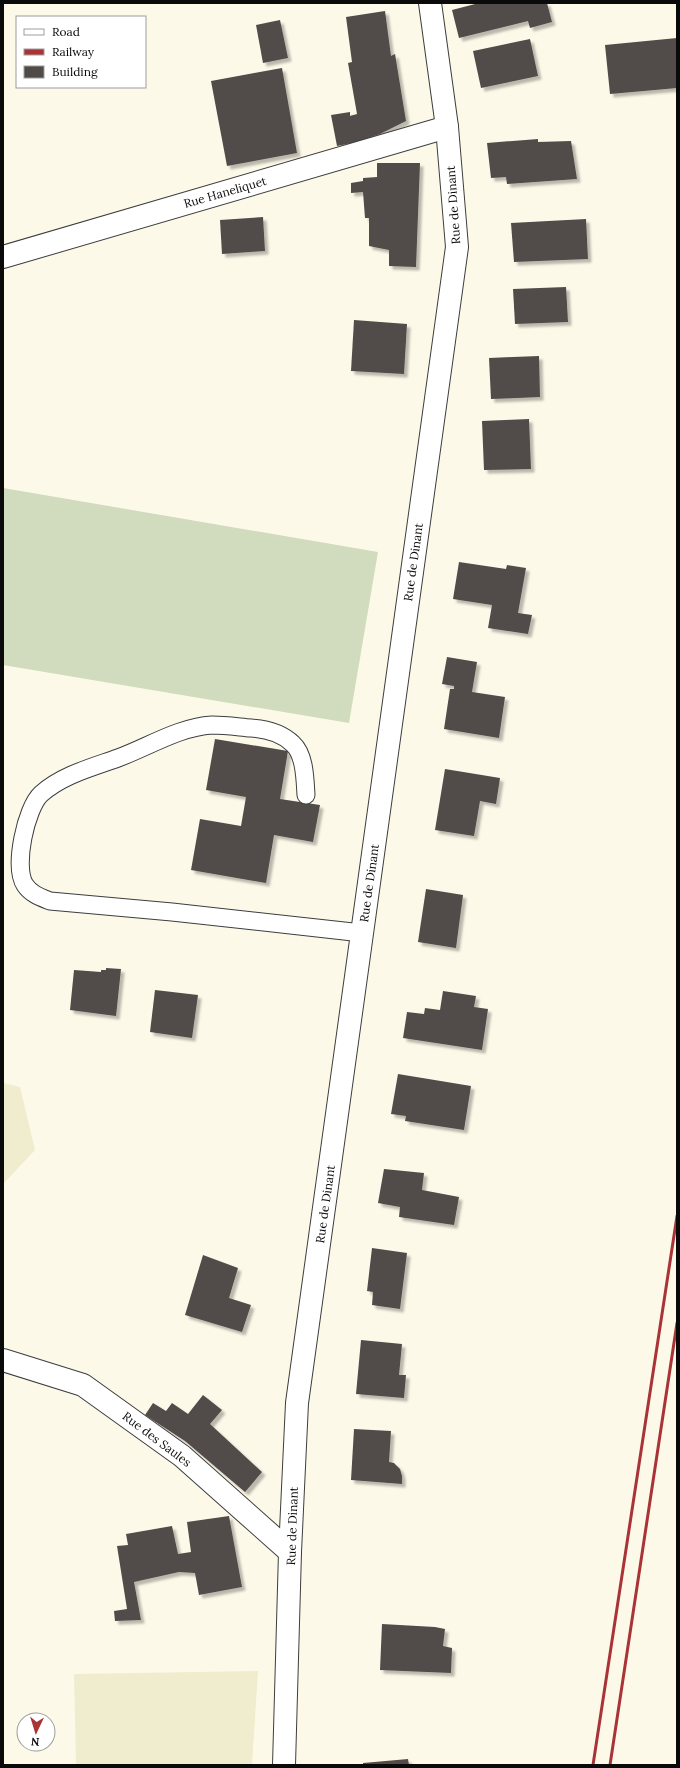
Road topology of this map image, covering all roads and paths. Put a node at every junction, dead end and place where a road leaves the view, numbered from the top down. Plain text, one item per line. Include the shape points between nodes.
1 (430, 3) edge
2 (447, 127) junction
3 (3, 257) edge
4 (306, 795) dead end
5 (362, 933) junction
6 (3, 1360) edge
7 (290, 1552) junction
8 (284, 1765) edge

1 - 2 street, Rue de Dinant
2 - 3 street, Rue Haneliquet
2 - 5 street, Rue de Dinant via 457,247
4 - 5 lane via 303,764 294,744 279,734 261,729 211,725 182,732 82,771 40,794 28,816 23,837 20,863 24,884 34,895 50,901
5 - 7 street, Rue de Dinant via 297,1403
6 - 7 street, Rue des Saules via 83,1385 182,1456
7 - 8 street, Rue de Dinant

